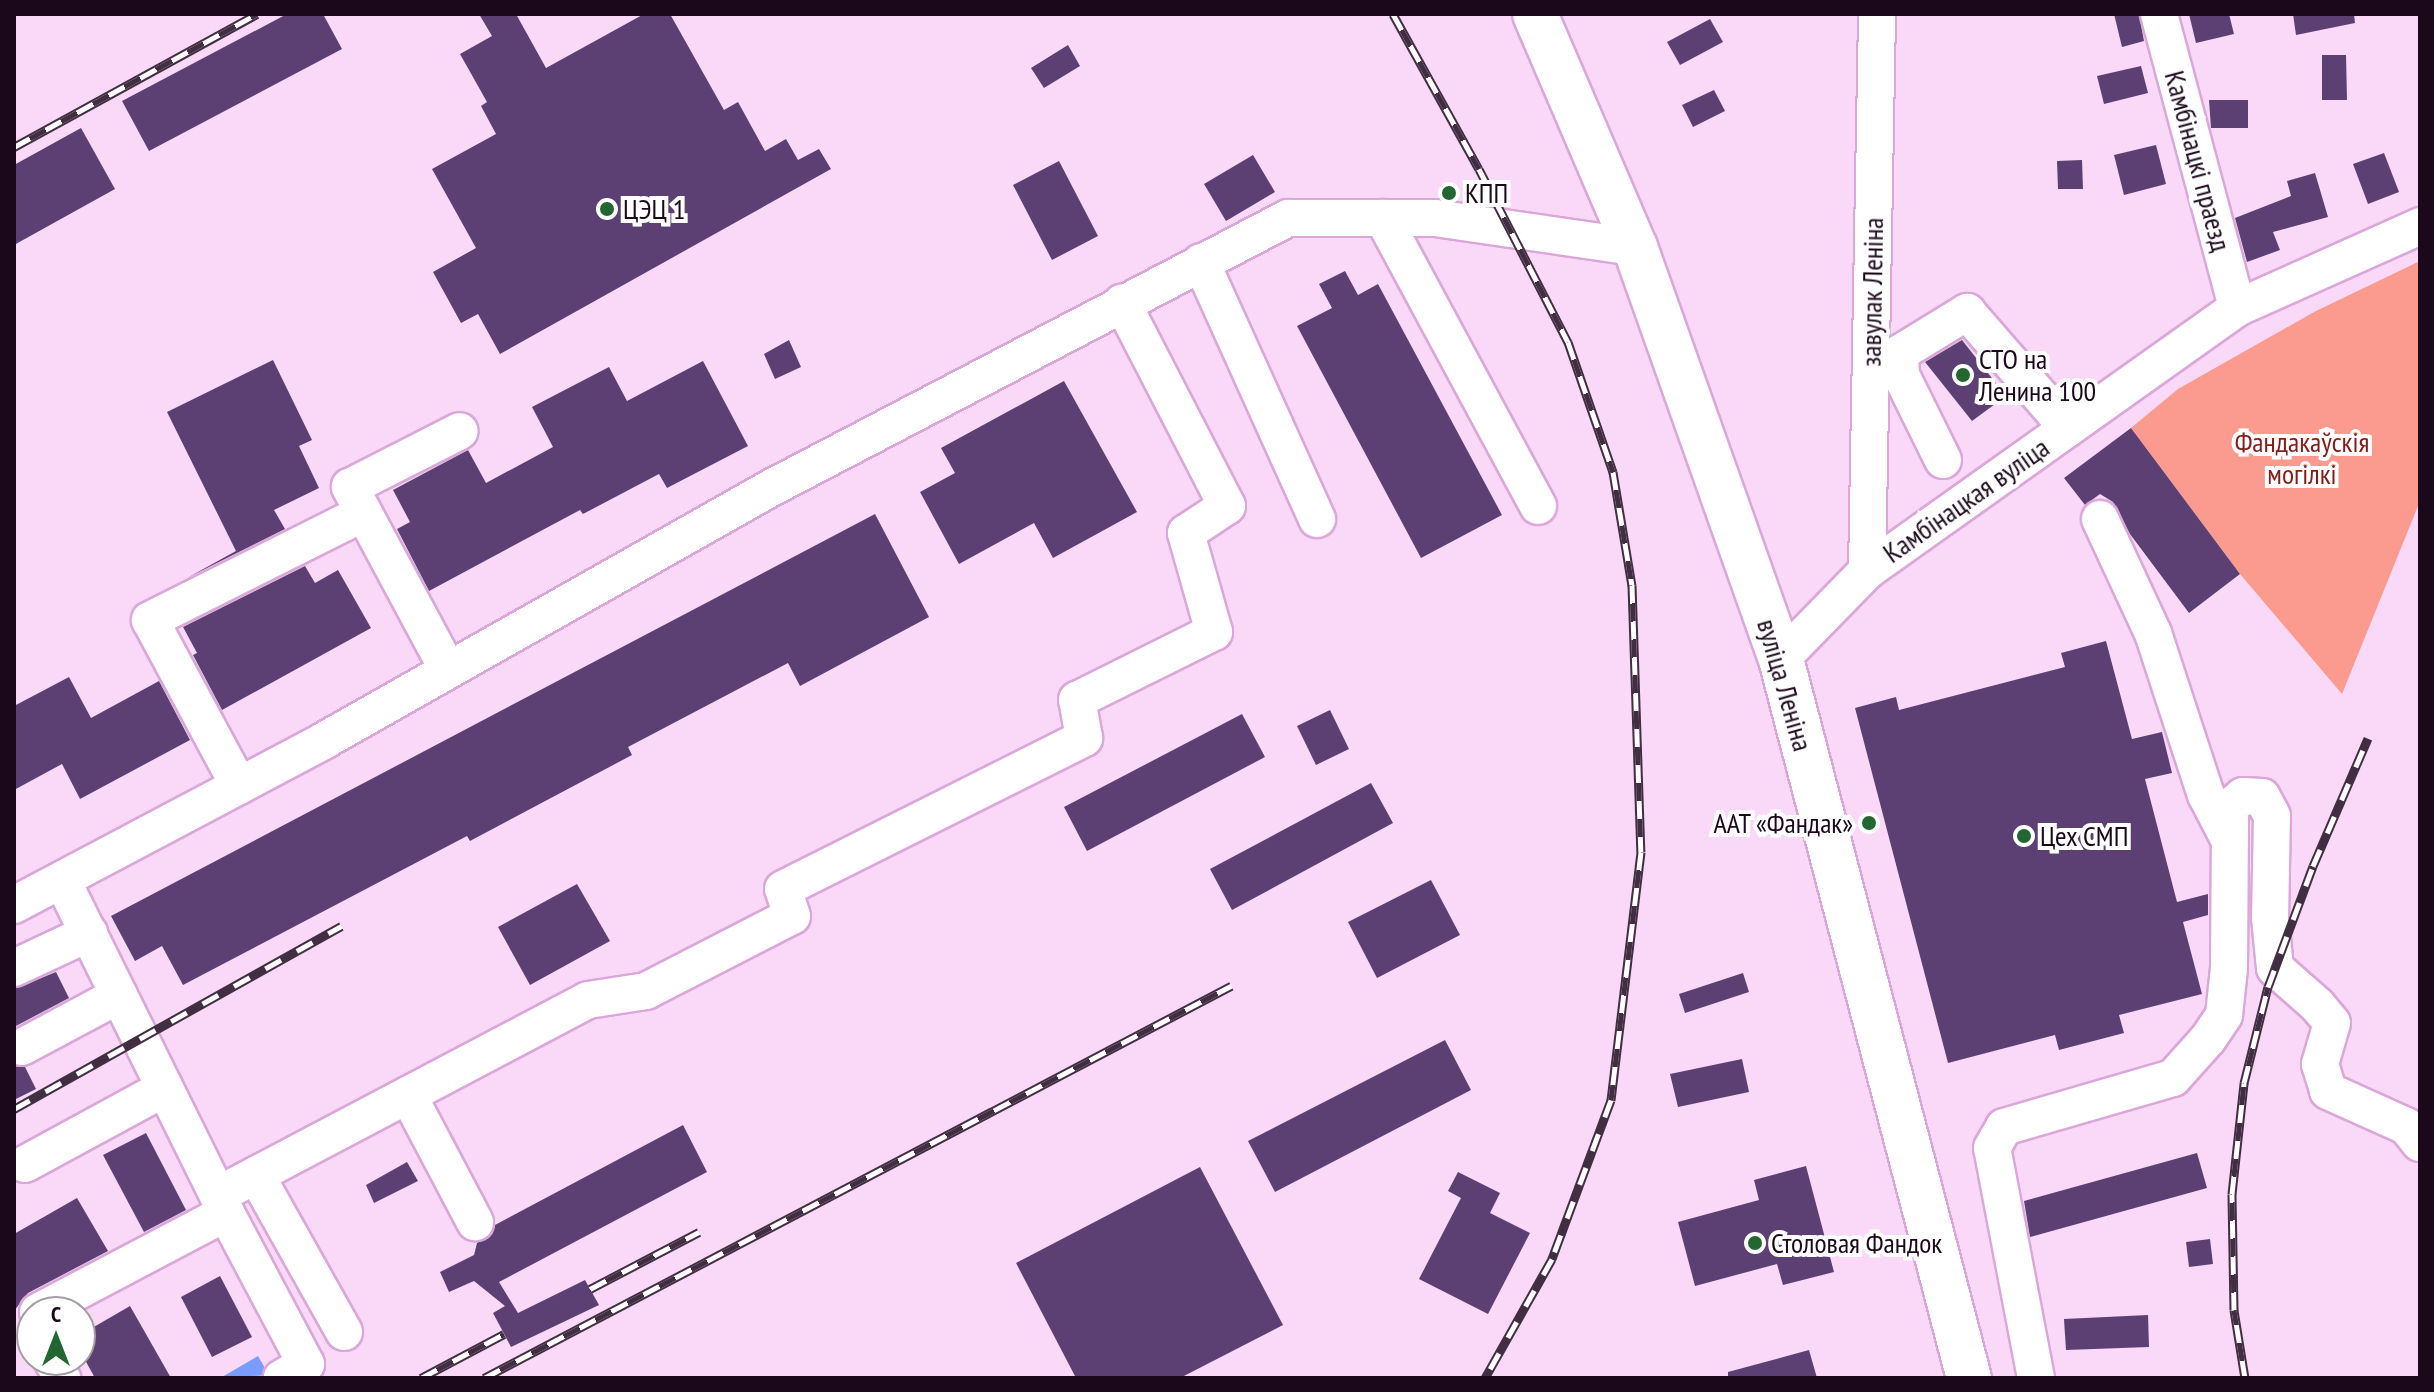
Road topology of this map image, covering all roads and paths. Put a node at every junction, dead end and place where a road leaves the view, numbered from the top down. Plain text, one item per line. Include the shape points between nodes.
1 (1535, 14) edge
2 (1877, 14) edge
3 (2159, 14) edge
4 (1383, 218) junction
5 (2420, 226) edge
6 (1635, 247) junction
7 (1201, 262) junction
8 (1122, 303) junction
9 (2237, 308) junction
10 (2068, 428) junction
11 (460, 431) dead end
12 (1943, 460) dead end
13 (1538, 506) dead end
14 (364, 513) junction
15 (1317, 519) dead end
16 (2100, 519) dead end
17 (1867, 571) junction
18 (1781, 659) junction
19 (448, 670) junction
20 (239, 786) junction
21 (2230, 840) junction
22 (62, 880) junction
23 (14, 905) edge
24 (89, 933) junction
25 (14, 968) edge
26 (119, 995) junction
27 (22, 1047) dead end
28 (165, 1088) junction
29 (408, 1095) junction
30 (2420, 1143) edge
31 (25, 1164) dead end
32 (256, 1175) junction
33 (222, 1204) junction
34 (475, 1222) dead end
35 (68, 1296) edge
36 (344, 1332) dead end
37 (282, 1378) edge
38 (1969, 1378) edge
39 (2036, 1378) edge

1 - 6 main road, вуліца Леніна
2 - 17 street, завулак Леніна
3 - 9 street, Камбінацкі праезд
4 - 6 street via 1435,218
4 - 7 street via 1288,218
4 - 13 street
5 - 9 street, Камбінацкая вуліца
6 - 18 main road, вуліца Леніна
7 - 8 street
7 - 15 street
8 - 19 street via 769,489
8 - 29 street via 1227,506 1186,533 1214,632 1077,700 1084,738 783,889 792,916 646,991 588,1000
9 - 10 street, Камбінацкая вуліца
10 - 12 street via 1967,312 1900,353 1901,375
10 - 17 street, Камбінацкая вуліца
11 - 14 street via 350,487
14 - 19 street
14 - 20 street via 150,620
16 - 21 street via 2153,633 2206,795
17 - 18 street, Камбінацкая вуліца
18 - 38 main road, вуліца Леніна
19 - 20 street
20 - 22 street
21 - 30 street via 2230,807 2243,796 2262,797 2272,816 2270,918 2275,968 2332,1023 2320,1064 2328,1091 2406,1126
21 - 39 street via 2224,1015 2208,1039 2173,1078 2004,1127 1992,1148
22 - 23 street
22 - 24 street
24 - 25 street
24 - 26 street
26 - 27 street
26 - 28 street
28 - 31 street
28 - 33 street
29 - 32 street
29 - 34 street
32 - 33 street
32 - 36 street
33 - 35 street
33 - 37 street via 306,1364

